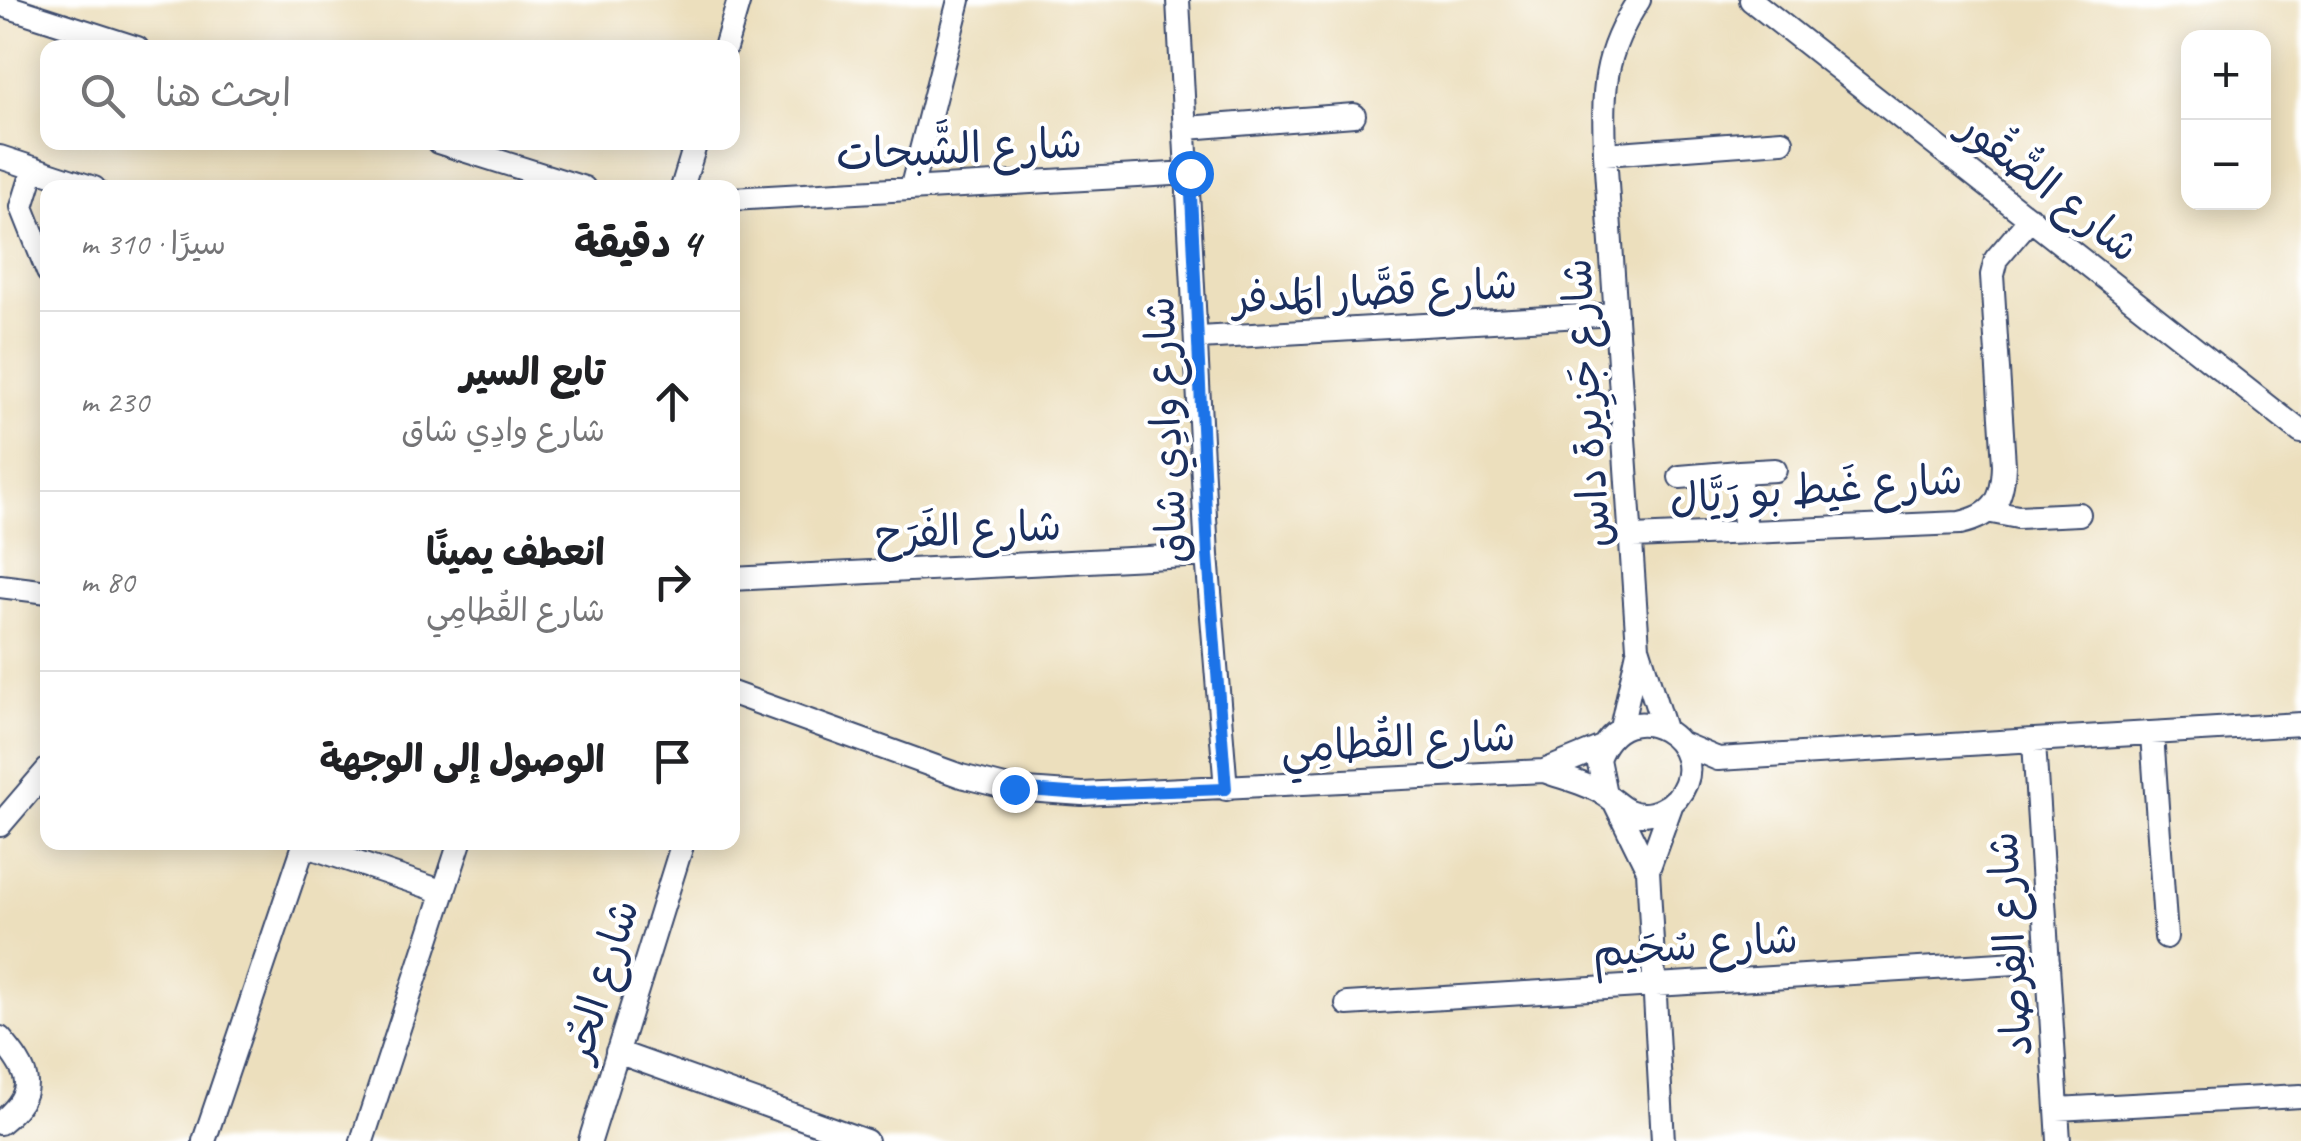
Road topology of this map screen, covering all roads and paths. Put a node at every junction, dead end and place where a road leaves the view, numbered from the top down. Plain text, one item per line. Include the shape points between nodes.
1 (740, 0) edge
2 (959, 0) edge
3 (1178, 0) edge
4 (1639, 0) edge
5 (1752, 0) edge
6 (0, 4) edge
7 (111, 40) edge
8 (728, 40) edge
9 (1354, 115) dead end
10 (1187, 128) junction
11 (1782, 141) dead end
12 (463, 150) edge
13 (694, 150) edge
14 (1605, 154) junction
15 (0, 157) edge
16 (34, 168) junction
17 (1190, 173) junction
18 (70, 180) edge
19 (559, 180) edge
20 (684, 180) edge
21 (912, 186) junction
22 (740, 199) edge
23 (2031, 218) junction
24 (40, 252) edge
25 (1616, 314) junction
26 (1199, 338) junction
27 (2301, 432) edge
28 (1774, 470) dead end
29 (1739, 472) junction
30 (1680, 476) dead end
31 (1992, 512) junction
32 (2079, 514) dead end
33 (1745, 532) junction
34 (1633, 537) junction
35 (1208, 555) junction
36 (740, 579) edge
37 (0, 586) edge
38 (40, 591) edge
39 (1638, 647) junction
40 (740, 696) edge
41 (2301, 724) edge
42 (1622, 728) junction
43 (2152, 734) junction
44 (1672, 736) junction
45 (2034, 742) junction
46 (1602, 747) junction
47 (1718, 760) junction
48 (1544, 771) junction
49 (40, 778) edge
50 (1226, 789) junction
51 (1679, 794) junction
52 (1610, 799) junction
53 (0, 825) edge
54 (302, 850) edge
55 (322, 850) edge
56 (457, 850) edge
57 (680, 850) edge
58 (1648, 870) junction
59 (444, 892) junction
60 (2166, 937) dead end
61 (2048, 961) junction
62 (1654, 984) junction
63 (1347, 1004) dead end
64 (0, 1038) edge
65 (616, 1052) junction
66 (2301, 1096) edge
67 (2057, 1109) junction
68 (0, 1123) edge
69 (204, 1141) edge
70 (362, 1141) edge
71 (590, 1141) edge
72 (866, 1141) edge
73 (1663, 1141) edge
74 (2059, 1141) edge

1 - 8 street
2 - 21 street
3 - 10 street, شارع وادِي شاق
4 - 14 street, شارع جَزِيرة داس via 1619,29 1603,84
5 - 23 street, شارع الصُّقُور
6 - 7 street
9 - 10 street
10 - 17 street, شارع وادِي شاق
11 - 14 street
12 - 19 street
13 - 20 street
14 - 25 street, شارع جَزِيرة داس
15 - 16 street
16 - 18 street
16 - 24 street via 22,207
17 - 21 street, شارع الشَّبحات
17 - 26 street, شارع وادِي شاق
21 - 22 street, شارع الشَّبحات
23 - 27 street, شارع الصُّقُور
23 - 31 street, شارع غَيط بو رَيَّال via 1996,259 1992,275 2004,465 2003,494
25 - 26 street, شارع قصَّار المَدفر
25 - 34 street, شارع جَزِيرة داس
26 - 35 street, شارع وادِي شاق
28 - 29 street
29 - 30 street
29 - 33 street
31 - 32 street
31 - 33 street, شارع غَيط بو رَيَّال via 1960,523
33 - 34 street, شارع غَيط بو رَيَّال
34 - 39 street, شارع جَزِيرة داس
35 - 36 street, شارع الفَرَح
35 - 50 street, شارع وادِي شاق
37 - 38 street
39 - 42 street, شارع جَزِيرة داس
39 - 44 street, شارع جَزِيرة داس
40 - 50 street, شارع القُطامِي via 1014,789
41 - 43 street
42 - 44 street via 1635,724
42 - 46 street
43 - 45 street
43 - 60 street
44 - 47 street
44 - 51 street via 1688,771
45 - 47 street
45 - 61 street, شارع الفِرصاد
46 - 48 street, شارع القُطامِي
46 - 52 street via 1597,771
47 - 51 street
48 - 50 street, شارع القُطامِي
48 - 52 street, شارع القُطامِي
49 - 53 street
51 - 52 street via 1644,814
51 - 58 street
52 - 58 street
54 - 69 street
55 - 59 street
56 - 59 street
57 - 65 street, شارع الحُر
58 - 62 street
59 - 70 street
61 - 62 street, شارع سُحَيم
61 - 67 street, شارع الفِرصاد
62 - 63 street, شارع سُحَيم
62 - 73 street
64 - 68 street via 27,1080 22,1104
65 - 71 street, شارع الحُر
65 - 72 street
66 - 67 street
67 - 74 street, شارع الفِرصاد

